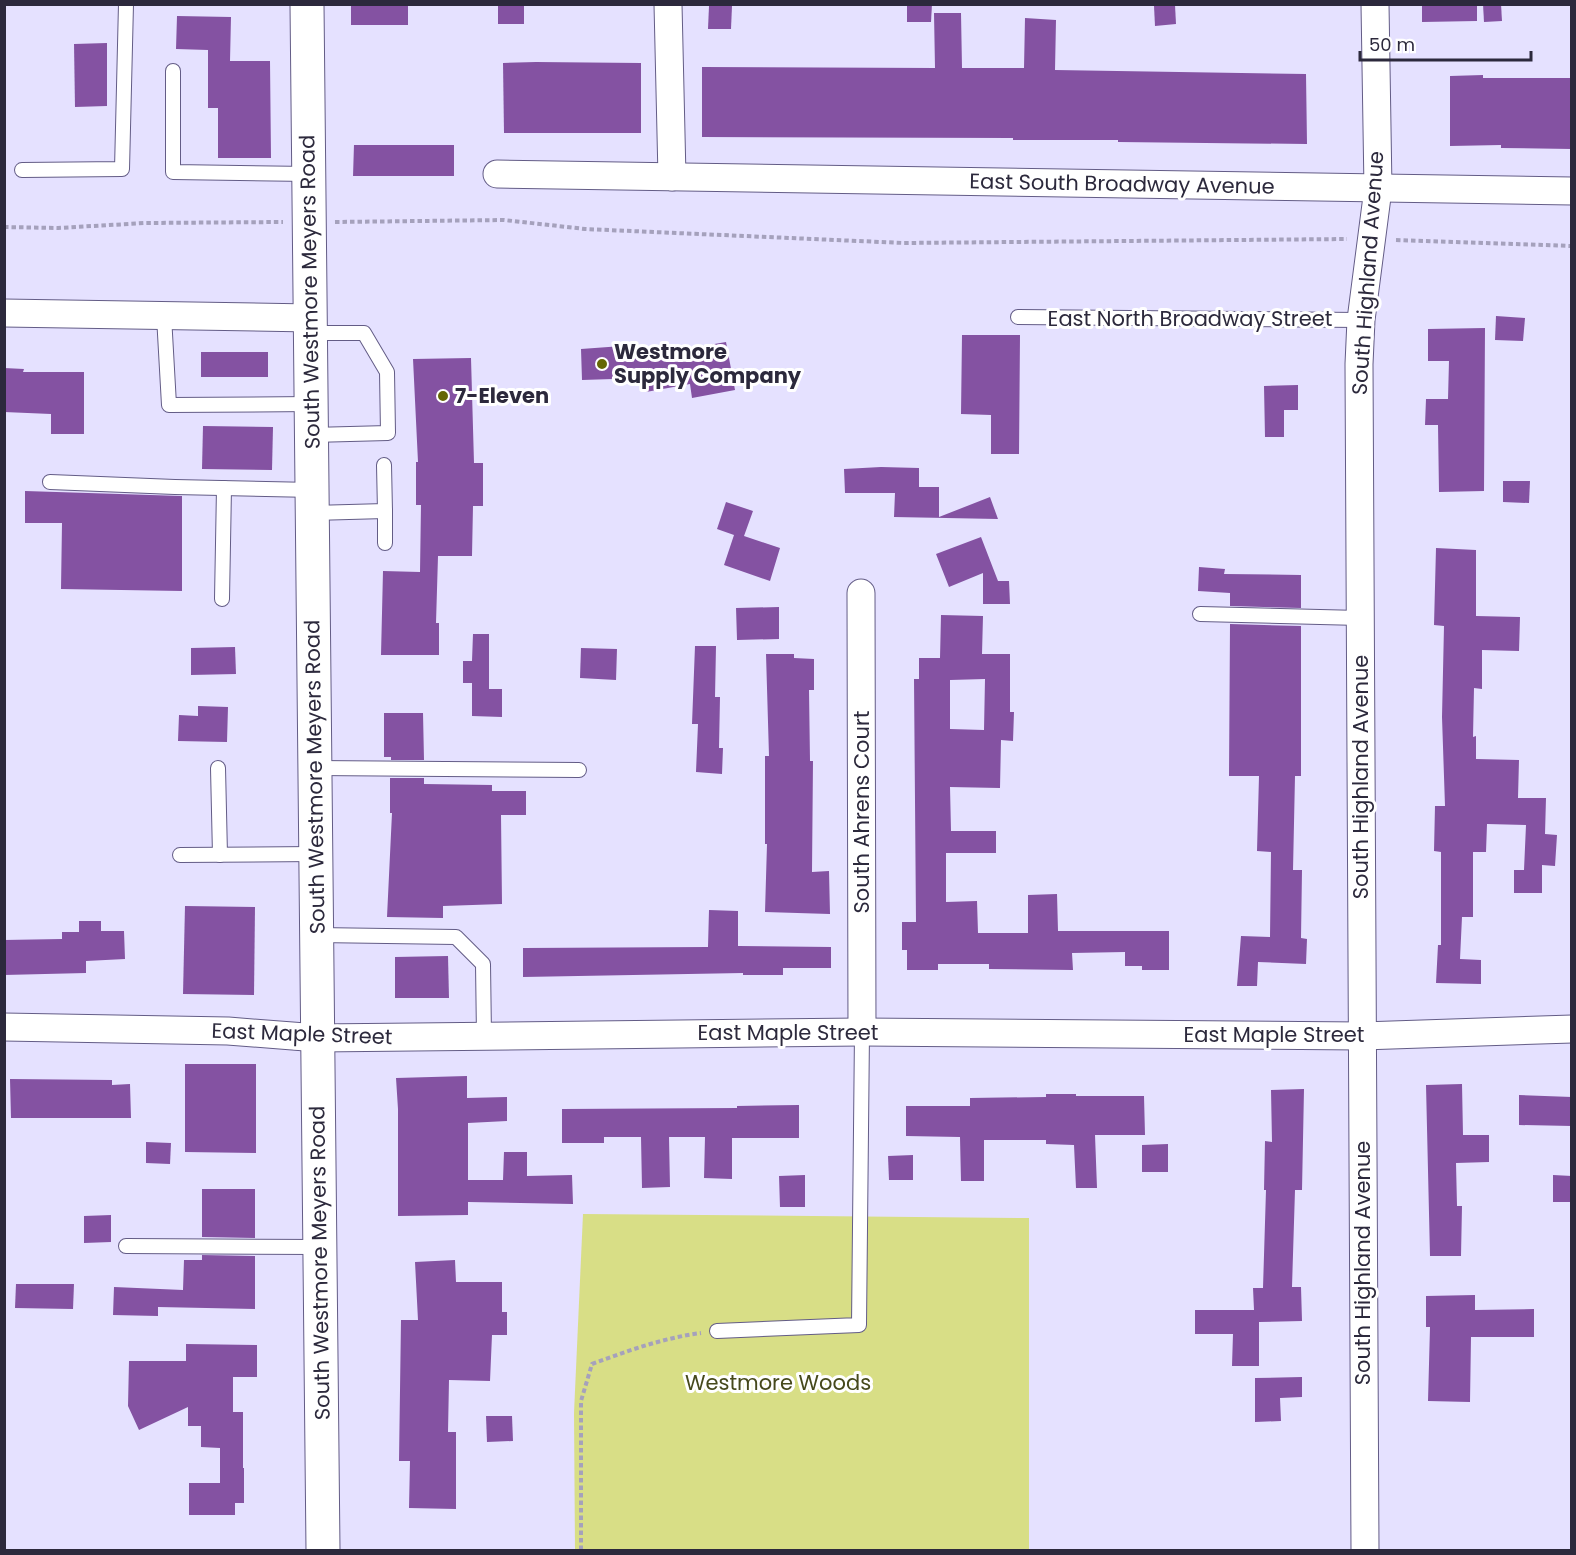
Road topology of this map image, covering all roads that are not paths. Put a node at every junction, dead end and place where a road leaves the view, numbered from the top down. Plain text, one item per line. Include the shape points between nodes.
1 (126, 4) edge
2 (307, 4) edge
3 (668, 4) edge
4 (1375, 4) edge
5 (173, 71) dead end
6 (22, 170) dead end
7 (309, 174) junction
8 (497, 174) dead end
9 (672, 177) junction
10 (1378, 189) junction
11 (1572, 191) edge
12 (4, 313) edge
13 (164, 316) junction
14 (1018, 317) dead end
15 (1361, 320) junction
16 (311, 326) junction
17 (312, 420) junction
18 (384, 465) dead end
19 (50, 482) dead end
20 (224, 488) junction
21 (313, 501) junction
22 (385, 510) junction
23 (385, 543) dead end
24 (861, 593) dead end
25 (222, 599) dead end
26 (1200, 614) dead end
27 (1360, 618) junction
28 (218, 768) dead end
29 (315, 768) junction
30 (579, 770) dead end
31 (316, 854) junction
32 (180, 855) dead end
33 (220, 855) junction
34 (317, 935) junction
35 (4, 1027) edge
36 (1572, 1029) edge
37 (862, 1032) junction
38 (484, 1036) junction
39 (1362, 1036) junction
40 (318, 1038) junction
41 (126, 1246) dead end
42 (320, 1247) junction
43 (717, 1331) road end
44 (323, 1551) edge
45 (1365, 1551) edge

1 - 6 lane via 122,169
2 - 7 street, South Westmore Meyers Road
3 - 9 street
4 - 10 street, South Highland Avenue
5 - 7 lane via 173,172
7 - 16 street, South Westmore Meyers Road
8 - 9 street, East South Broadway Avenue
9 - 10 street, East South Broadway Avenue
10 - 11 street, East South Broadway Avenue
10 - 15 street, South Highland Avenue
12 - 13 street
13 - 16 street
13 - 17 lane via 169,405
14 - 15 lane, East North Broadway Street
15 - 27 street, South Highland Avenue
16 - 17 street, South Westmore Meyers Road
16 - 17 lane via 363,333 387,372 388,433
17 - 21 street, South Westmore Meyers Road
18 - 22 lane
19 - 20 lane
20 - 21 lane
20 - 25 lane
21 - 22 lane
21 - 29 street, South Westmore Meyers Road
22 - 23 lane
24 - 37 street, South Ahrens Court
26 - 27 lane
27 - 39 street, South Highland Avenue
28 - 33 lane
29 - 30 lane
29 - 31 street, South Westmore Meyers Road
31 - 33 lane
31 - 34 street, South Westmore Meyers Road
32 - 33 lane
34 - 38 lane via 456,937 483,964
34 - 40 street, South Westmore Meyers Road
35 - 40 street, East Maple Street via 228,1031
36 - 39 street, East Maple Street
37 - 38 street, East Maple Street
37 - 39 street, East Maple Street
37 - 43 lane via 859,1325
38 - 40 street, East Maple Street
39 - 45 street, South Highland Avenue
40 - 42 street, South Westmore Meyers Road
41 - 42 lane
42 - 44 street, South Westmore Meyers Road

